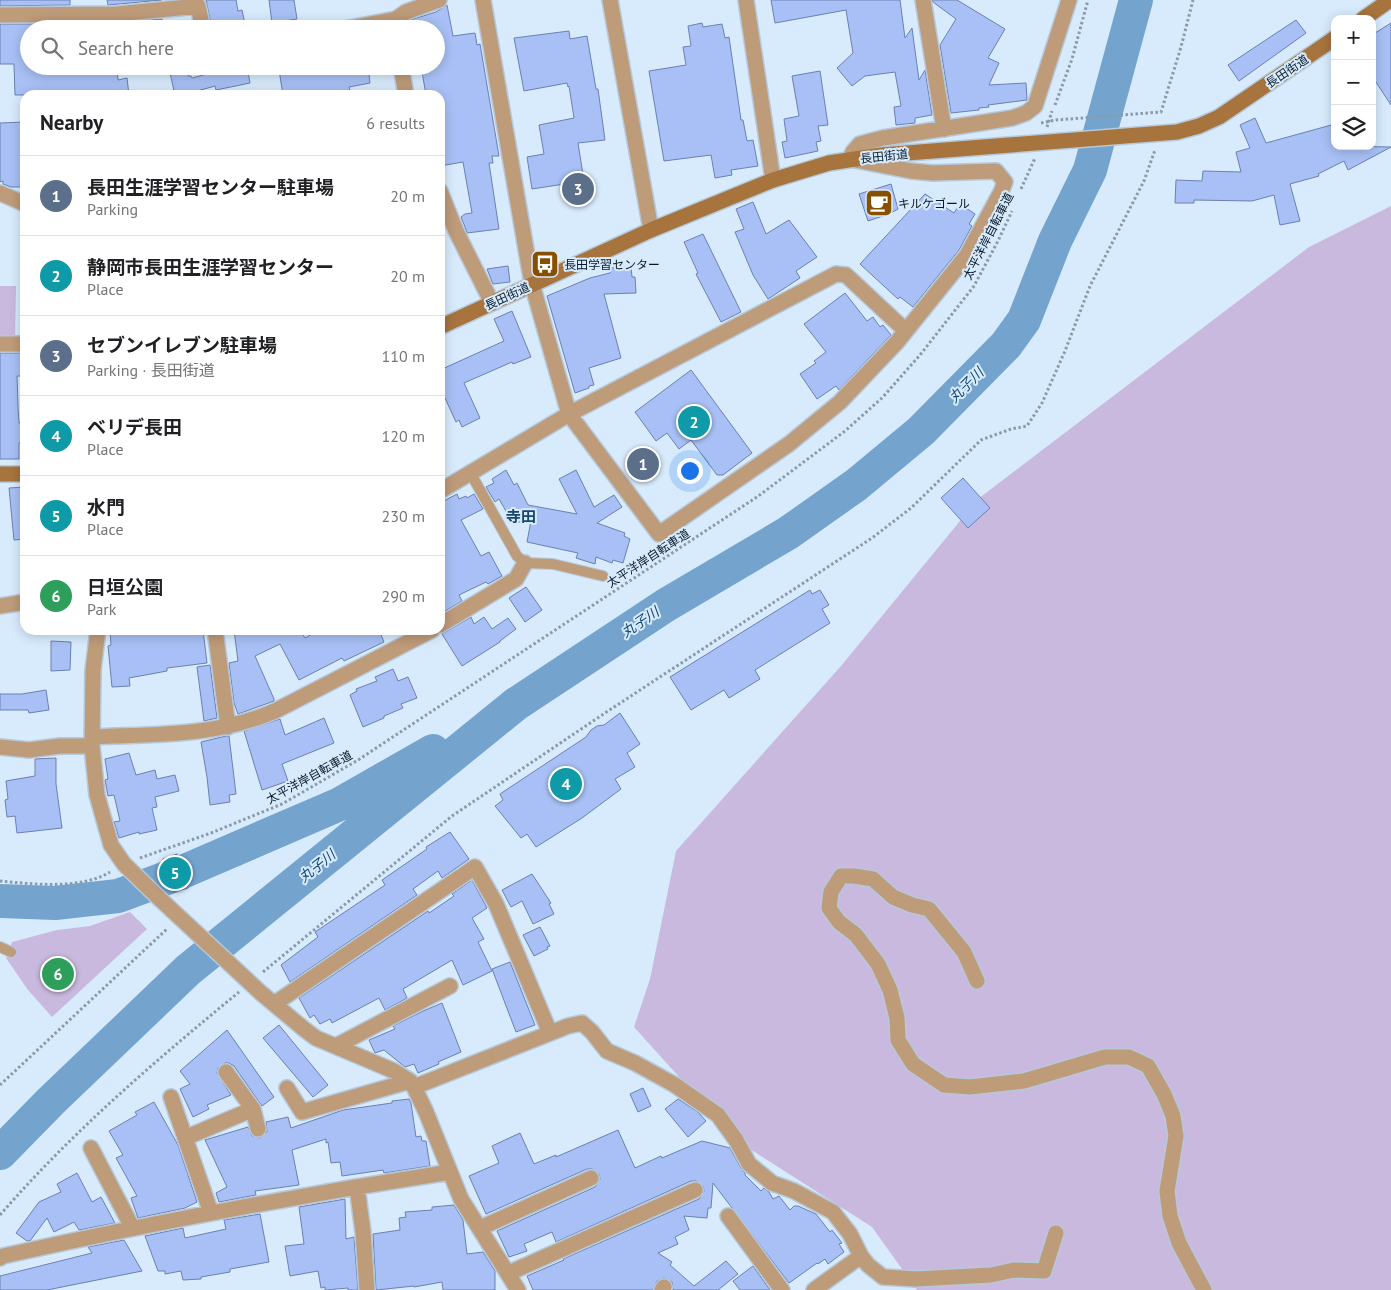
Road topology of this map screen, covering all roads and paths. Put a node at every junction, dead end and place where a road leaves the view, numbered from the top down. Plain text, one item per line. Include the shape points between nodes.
1 (439, 0) edge
2 (483, 0) edge
3 (610, 0) edge
4 (746, 0) edge
5 (923, 0) edge
6 (1069, 0) edge
7 (1088, 0) edge
8 (1193, 0) edge
9 (1390, 0) edge
10 (0, 15) edge
11 (1369, 15) edge
12 (201, 20) edge
13 (399, 20) edge
14 (1331, 41) edge
15 (403, 75) edge
16 (405, 90) edge
17 (1056, 120) dead end
18 (944, 129) junction
19 (1154, 133) junction
20 (1046, 142) junction
21 (850, 159) junction
22 (773, 180) junction
23 (1021, 190) dead end
24 (0, 193) edge
25 (20, 202) edge
26 (445, 204) edge
27 (1014, 207) dead end
28 (651, 230) junction
29 (532, 284) junction
30 (492, 302) junction
31 (445, 325) edge
32 (906, 331) junction
33 (0, 344) edge
34 (20, 344) edge
35 (569, 414) junction
36 (0, 474) edge
37 (20, 474) edge
38 (470, 474) junction
39 (445, 488) edge
40 (525, 562) junction
41 (603, 576) dead end
42 (20, 603) edge
43 (0, 606) edge
44 (445, 622) edge
45 (97, 635) edge
46 (216, 635) edge
47 (422, 635) edge
48 (228, 727) junction
49 (92, 741) junction
50 (0, 747) edge
51 (129, 869) junction
52 (0, 881) edge
53 (182, 920) junction
54 (0, 947) edge
55 (11, 952) dead end
56 (249, 981) junction
57 (977, 981) dead end
58 (450, 986) dead end
59 (274, 1004) junction
60 (550, 1033) junction
61 (336, 1046) junction
62 (226, 1072) dead end
63 (412, 1084) junction
64 (0, 1085) edge
65 (287, 1088) dead end
66 (171, 1097) dead end
67 (253, 1109) junction
68 (258, 1129) dead end
69 (185, 1138) junction
70 (91, 1148) dead end
71 (450, 1172) junction
72 (591, 1178) dead end
73 (357, 1187) junction
74 (695, 1190) dead end
75 (211, 1213) junction
76 (0, 1215) edge
77 (728, 1216) dead end
78 (132, 1228) junction
79 (480, 1228) junction
80 (1056, 1233) dead end
81 (861, 1256) junction
82 (0, 1258) edge
83 (509, 1273) junction
84 (367, 1290) edge
85 (518, 1290) edge
86 (782, 1290) edge
87 (814, 1290) edge
88 (1204, 1290) edge

1 - 13 street via 406,12
2 - 29 street
3 - 28 street
4 - 22 street
5 - 18 street
6 - 18 street via 1035,106 1012,118
7 - 20 path, 太平洋岸自転車道 via 1072,59 1049,121
8 - 17 path via 1161,112
9 - 11 main road
10 - 12 street via 117,14 198,6
14 - 19 main road, 長田街道 via 1219,117 1177,132
15 - 16 street
18 - 21 street via 860,144
19 - 20 main road, 長田街道
19 - 56 path via 1144,180 1090,286 1042,403 1026,426 982,440 911,508 872,538 452,816
20 - 21 main road, 長田街道
20 - 23 path, 太平洋岸自転車道
21 - 22 main road, 長田街道
21 - 32 street via 933,173 996,171 1005,182 967,255
22 - 28 main road, 長田街道
24 - 25 street
26 - 30 street
27 - 51 path, 太平洋岸自転車道 via 974,286 920,355 883,397 809,459 757,497 358,760 282,804
28 - 29 main road, 長田街道
29 - 30 main road, 長田街道
29 - 35 street
30 - 31 main road, 長田街道
32 - 35 street via 846,275 836,274
32 - 35 street via 840,402 789,444 659,534
33 - 34 street
35 - 38 street
36 - 37 main road
38 - 39 street
38 - 40 lane via 517,556
40 - 41 lane via 553,564
40 - 44 street via 516,578
42 - 43 street
45 - 49 street via 93,670
46 - 48 street
47 - 48 street via 275,712
48 - 49 street
49 - 50 street via 29,750
49 - 51 street via 97,795 107,835
51 - 52 path, 太平洋岸自転車道 via 64,884
51 - 53 street
53 - 56 street
53 - 64 path
54 - 55 lane
56 - 59 street
56 - 76 path via 102,1109 35,1174
57 - 88 street via 964,952 928,908 893,897 874,879 840,876 831,892 829,908 856,935 878,964 890,990 898,1040 913,1064 944,1084 970,1087 1024,1081 1105,1057 1129,1057 1148,1066 1173,1116 1176,1136 1167,1191 1170,1216 1178,1243
58 - 61 street
59 - 60 street via 475,867 496,904
59 - 61 street via 316,1038
60 - 63 street
60 - 81 street via 582,1023 607,1051 675,1085 718,1115 749,1164 772,1183 833,1212 850,1234
61 - 63 street via 394,1071
62 - 67 street
63 - 65 street via 302,1112
63 - 71 street
66 - 69 street
67 - 68 street
67 - 69 street
69 - 75 street
70 - 78 street
71 - 73 street
71 - 79 street
72 - 79 street
73 - 75 street
73 - 84 street
74 - 83 street
75 - 78 street
77 - 86 street
78 - 82 street
79 - 83 street
80 - 81 street via 1044,1270 916,1279 883,1278
81 - 87 street
83 - 85 street

